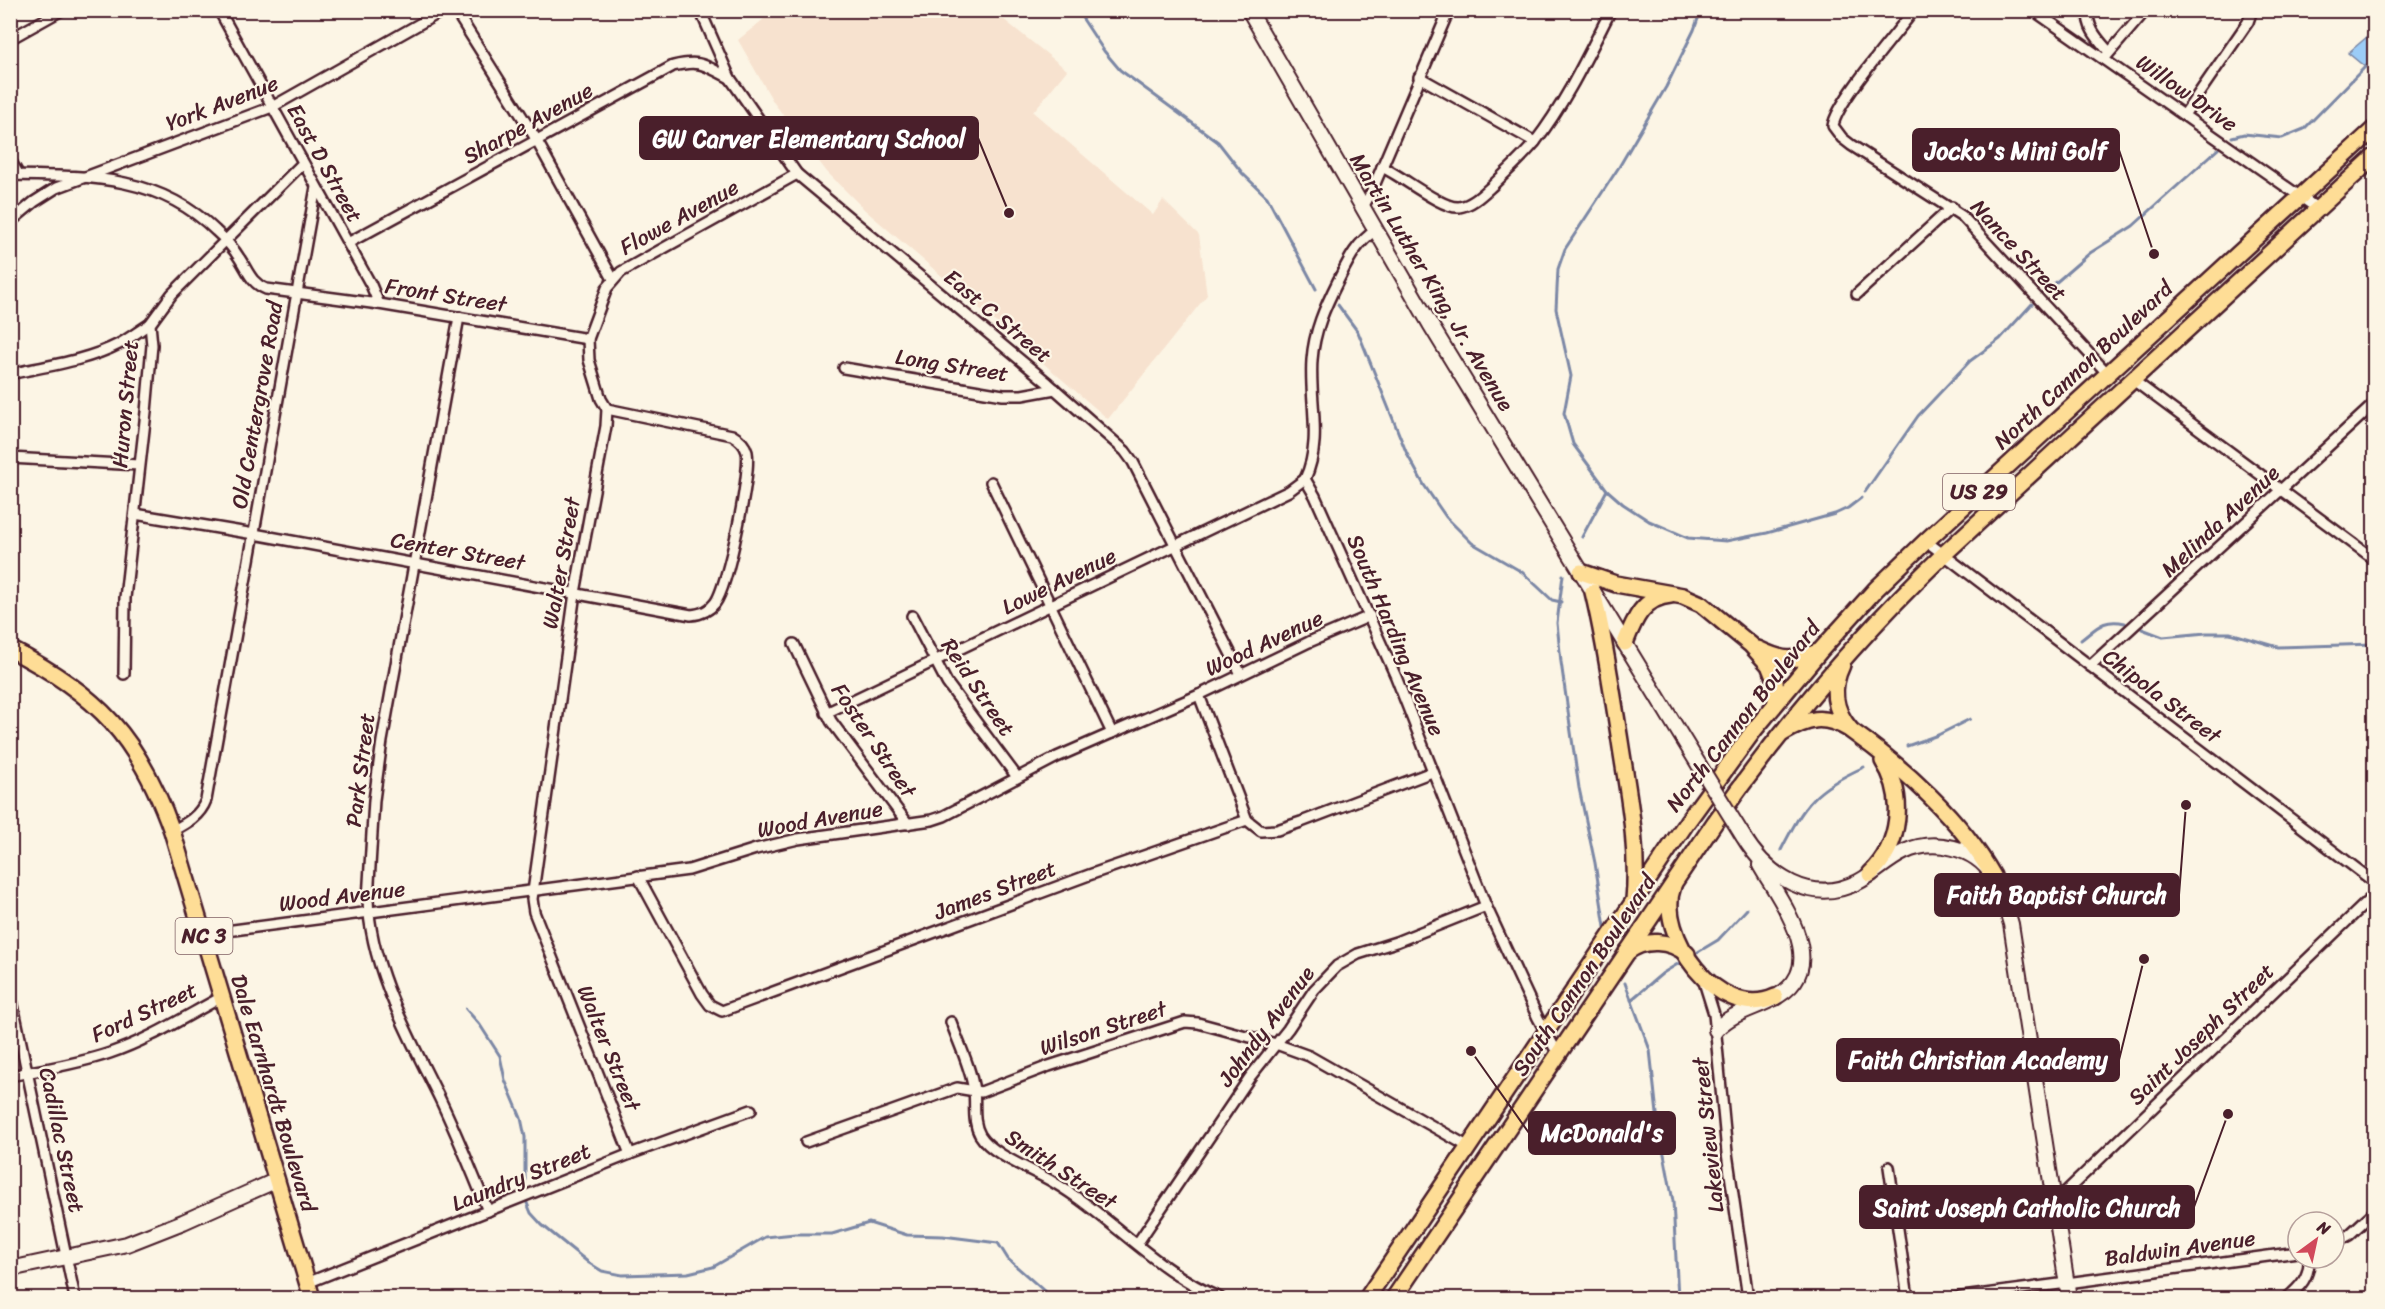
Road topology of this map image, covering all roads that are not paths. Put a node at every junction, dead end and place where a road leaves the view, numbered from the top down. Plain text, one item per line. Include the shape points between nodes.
1 (63, 10) edge
2 (219, 10) edge
3 (444, 10) edge
4 (455, 10) edge
5 (700, 10) edge
6 (1249, 10) edge
7 (1449, 10) edge
8 (1611, 10) edge
9 (1914, 10) edge
10 (2033, 10) edge
11 (2088, 10) edge
12 (2146, 10) edge
13 (2252, 10) edge
14 (10, 39) edge
15 (2107, 56) junction
16 (1419, 77) junction
17 (730, 78) junction
18 (272, 107) junction
19 (2184, 115) junction
20 (2374, 129) edge
21 (537, 141) junction
22 (1534, 142) junction
23 (2374, 157) edge
24 (10, 160) edge
25 (303, 163) junction
26 (1382, 168) junction
27 (797, 174) junction
28 (15, 175) edge
29 (86, 176) junction
30 (316, 187) junction
31 (2301, 196) junction
32 (1363, 207) junction
33 (1952, 207) junction
34 (2318, 208) junction
35 (10, 222) edge
36 (1376, 230) junction
37 (225, 240) junction
38 (348, 243) junction
39 (614, 279) junction
40 (297, 294) junction
41 (1857, 294) dead end
42 (379, 304) junction
43 (459, 316) junction
44 (150, 324) junction
45 (588, 339) junction
46 (844, 368) dead end
47 (2108, 373) junction
48 (10, 374) edge
49 (2133, 380) junction
50 (1055, 389) junction
51 (2374, 404) edge
52 (607, 409) junction
53 (10, 458) edge
54 (139, 465) junction
55 (1305, 479) junction
56 (991, 482) dead end
57 (2282, 490) junction
58 (135, 514) junction
59 (254, 534) junction
60 (1926, 541) junction
61 (1177, 546) junction
62 (1943, 555) junction
63 (2374, 559) edge
64 (414, 563) junction
65 (1581, 572) junction
66 (1593, 592) junction
67 (575, 593) junction
68 (1674, 595) junction
69 (1050, 607) junction
70 (912, 616) dead end
71 (1370, 616) junction
72 (1624, 643) junction
73 (794, 644) dead end
74 (1751, 645) junction
75 (1854, 646) junction
76 (10, 649) edge
77 (1820, 651) junction
78 (934, 661) junction
79 (2090, 666) junction
80 (123, 674) dead end
81 (1241, 674) junction
82 (1199, 694) junction
83 (1776, 703) junction
84 (826, 713) junction
85 (1112, 733) junction
86 (1856, 735) junction
87 (1775, 739) junction
88 (1876, 751) junction
89 (1432, 772) junction
90 (1017, 777) junction
91 (1246, 820) junction
92 (908, 824) junction
93 (172, 831) junction
94 (1746, 841) junction
95 (1680, 873) junction
96 (1870, 874) junction
97 (638, 876) junction
98 (1993, 876) junction
99 (2374, 882) edge
100 (532, 892) junction
101 (2374, 895) edge
102 (1634, 901) junction
103 (1486, 906) junction
104 (368, 912) junction
105 (203, 934) junction
106 (1627, 952) junction
107 (1688, 955) junction
108 (1697, 970) junction
109 (10, 990) edge
110 (222, 997) junction
111 (1775, 997) junction
112 (951, 1022) dead end
113 (1716, 1030) junction
114 (1546, 1032) junction
115 (1275, 1044) junction
116 (1558, 1054) junction
117 (27, 1072) junction
118 (10, 1076) edge
119 (974, 1091) junction
120 (751, 1110) dead end
121 (806, 1142) dead end
122 (1469, 1147) junction
123 (630, 1154) junction
124 (1889, 1167) dead end
125 (277, 1180) junction
126 (2055, 1202) junction
127 (488, 1211) junction
128 (2374, 1212) edge
129 (2346, 1236) edge
130 (1137, 1244) junction
131 (2286, 1254) edge
132 (66, 1257) junction
133 (10, 1269) edge
134 (2309, 1270) edge
135 (307, 1283) junction
136 (2067, 1283) junction
137 (75, 1299) edge
138 (312, 1299) edge
139 (1220, 1299) edge
140 (1367, 1299) edge
141 (1394, 1299) edge
142 (1748, 1299) edge
143 (1908, 1299) edge
144 (1954, 1299) edge
145 (2069, 1299) edge
146 (2288, 1299) edge

1 - 14 street
2 - 18 street, East D Street
3 - 18 street, York Avenue
4 - 21 street
5 - 17 street, East C Street
6 - 32 main road, Martin Luther King, Jr. Avenue
7 - 16 street
8 - 22 street via 1572,84
9 - 33 street, Nance Street via 1845,100 1833,126 1851,145
10 - 15 street, Willow Drive
11 - 15 street via 2088,23
12 - 15 street
13 - 19 street via 2248,22
15 - 19 street, Willow Drive
16 - 22 street
16 - 26 street
17 - 21 street, Sharpe Avenue via 698,62 673,66
17 - 27 street, East C Street
18 - 25 street, East D Street
18 - 29 street, York Avenue
19 - 31 street, Willow Drive
20 - 31 main road, North Cannon Boulevard / US 29
21 - 38 street, Sharpe Avenue
21 - 39 street
22 - 26 street via 1483,194 1458,207 1440,203 1400,175
23 - 34 main road, North Cannon Boulevard / US 29
24 - 28 street
25 - 30 street, East D Street
25 - 37 street, Huron Street
26 - 32 street
27 - 39 street, Flowe Avenue via 648,256
27 - 50 street, East C Street
28 - 29 street, Old Centergrove Road
29 - 35 street, York Avenue via 45,194
29 - 37 street, Old Centergrove Road via 161,194 202,219
30 - 38 street, East D Street
30 - 40 street
31 - 34 street, Willow Drive
31 - 47 main road, North Cannon Boulevard / US 29
32 - 36 main road, Martin Luther King, Jr. Avenue
33 - 41 street
33 - 47 street, Nance Street
34 - 49 main road, North Cannon Boulevard / US 29
36 - 55 street via 1358,244 1350,257 1317,329 1312,362 1315,445
36 - 65 main road, Martin Luther King, Jr. Avenue
37 - 40 street, Old Centergrove Road via 255,284 266,290
37 - 44 street, Huron Street via 172,294
38 - 42 street, East D Street
39 - 45 street, Walter Street
40 - 42 street, Front Street
40 - 59 street, Old Centergrove Road
42 - 43 street, Front Street
43 - 45 street, Front Street
43 - 64 street, Park Street
44 - 48 street via 107,349
44 - 54 street, Huron Street via 152,345
45 - 52 street, Walter Street via 589,360
46 - 50 street, Long Street via 1003,395 1022,396
47 - 60 main road, North Cannon Boulevard / US 29
49 - 57 street
49 - 62 main road, North Cannon Boulevard / US 29
50 - 61 street, East C Street via 1125,451
51 - 57 street, Melinda Avenue
52 - 67 street, Walter Street
52 - 67 street, Center Street via 718,431 741,441 747,451 747,466 735,540 717,601 700,614
53 - 54 street
54 - 58 street, Huron Street
55 - 61 street, Lowe Avenue via 1289,491
55 - 71 street, South Harding Avenue
56 - 69 street
57 - 63 street
57 - 79 street, Melinda Avenue
58 - 59 street, Center Street
58 - 80 street, Huron Street via 125,598
59 - 64 street, Center Street
59 - 93 street, Old Centergrove Road via 206,800 193,819
60 - 62 street, Chipola Street
60 - 77 main road, North Cannon Boulevard / US 29
61 - 69 street, Lowe Avenue
61 - 81 street, East C Street
62 - 75 main road, North Cannon Boulevard / US 29
62 - 79 street, Chipola Street
64 - 67 street, Center Street
64 - 104 street, Park Street via 380,751
65 - 66 main road, Martin Luther King, Jr. Avenue
65 - 68 main road via 1616,584
66 - 72 main road
66 - 102 main road via 1634,831
67 - 100 street, Walter Street
68 - 72 main road via 1655,598 1647,604
68 - 74 main road via 1701,604
69 - 78 street, Lowe Avenue
69 - 85 street
70 - 78 street, Reid Street
71 - 81 street, Wood Avenue
71 - 89 street, South Harding Avenue
72 - 94 main road, bridge
73 - 84 street, Foster Street
74 - 77 main road via 1785,659 1803,658
74 - 83 main road via 1773,673
75 - 86 main road via 1838,673 1835,695 1841,716
75 - 87 main road, North Cannon Boulevard / US 29
76 - 93 main road, Dale Earnhardt Boulevard / NC 3 via 70,683 115,725 152,780
77 - 83 main road, North Cannon Boulevard / US 29
78 - 84 street, Lowe Avenue
78 - 90 street, Reid Street
79 - 99 street, Chipola Street
81 - 82 street, Wood Avenue
82 - 85 street, Wood Avenue
82 - 91 street
83 - 102 main road, North Cannon Boulevard / US 29
84 - 92 street, Foster Street
85 - 90 street, Wood Avenue
86 - 87 main road via 1837,723 1819,719 1798,725
86 - 88 main road
87 - 95 main road, South Cannon Boulevard / US 29
88 - 96 main road via 1894,782 1898,813 1890,846
88 - 98 main road via 1957,824
89 - 91 street via 1277,830 1262,831
89 - 103 street, South Harding Avenue
90 - 92 street, Wood Avenue via 944,816
91 - 97 street, James Street via 722,1011 710,1005 702,994
92 - 97 street, Wood Avenue via 798,839 689,870
93 - 105 main road, Dale Earnhardt Boulevard / NC 3
94 - 96 main road via 1774,873 1804,888 1836,889
94 - 111 main road via 1793,923 1802,947 1797,974 1787,989
95 - 106 main road, South Cannon Boulevard / US 29
95 - 107 main road via 1671,894 1670,909
96 - 98 main road via 1904,852 1936,845 1966,853
97 - 100 street, Wood Avenue
98 - 126 main road via 2011,924
100 - 104 street, Wood Avenue
100 - 123 street, Walter Street via 534,912
101 - 126 street, Saint Joseph Street
102 - 114 main road, South Cannon Boulevard / US 29
103 - 114 street, South Harding Avenue
103 - 115 street, Johndy Avenue via 1358,954 1337,966 1314,990
104 - 105 street, Wood Avenue
104 - 127 street, Park Street via 382,973 395,1008 461,1143
105 - 110 main road, Dale Earnhardt Boulevard / NC 3
106 - 107 main road via 1639,945 1659,942
106 - 116 main road, South Cannon Boulevard / US 29
107 - 108 main road
108 - 111 main road via 1715,989 1735,1000 1758,1002
108 - 113 street, Lakeview Street via 1710,996
109 - 117 street, Cadillac Street
110 - 117 street, Ford Street via 125,1047 71,1064
110 - 125 main road, Dale Earnhardt Boulevard / NC 3
111 - 113 main road via 1731,1017
112 - 119 street, Smith Street
113 - 142 street, Lakeview Street via 1727,1153
114 - 116 street, South Harding Avenue
114 - 122 main road, South Cannon Boulevard / US 29
115 - 119 street, Wilson Street via 1198,1023 1178,1023 981,1092
115 - 122 street, Wilson Street via 1309,1056
115 - 130 street, Johndy Avenue
116 - 141 main road, South Cannon Boulevard / US 29
117 - 118 street, Ford Street
117 - 132 street, Cadillac Street
119 - 121 street, Wilson Street via 957,1088
119 - 130 street, Smith Street via 975,1119 985,1142 1054,1183
120 - 123 street, Laundry Street
122 - 140 main road, South Cannon Boulevard / US 29
123 - 127 street, Laundry Street
124 - 143 street
125 - 132 main road via 127,1244
125 - 135 main road, Dale Earnhardt Boulevard / NC 3
126 - 136 main road
127 - 135 street, Laundry Street
128 - 129 street
130 - 139 street, Smith Street via 1185,1281
131 - 136 street, Baldwin Avenue
132 - 133 main road
132 - 137 street, Cadillac Street
134 - 146 street
135 - 138 main road, Dale Earnhardt Boulevard / NC 3
136 - 144 street, Baldwin Avenue
136 - 145 main road

